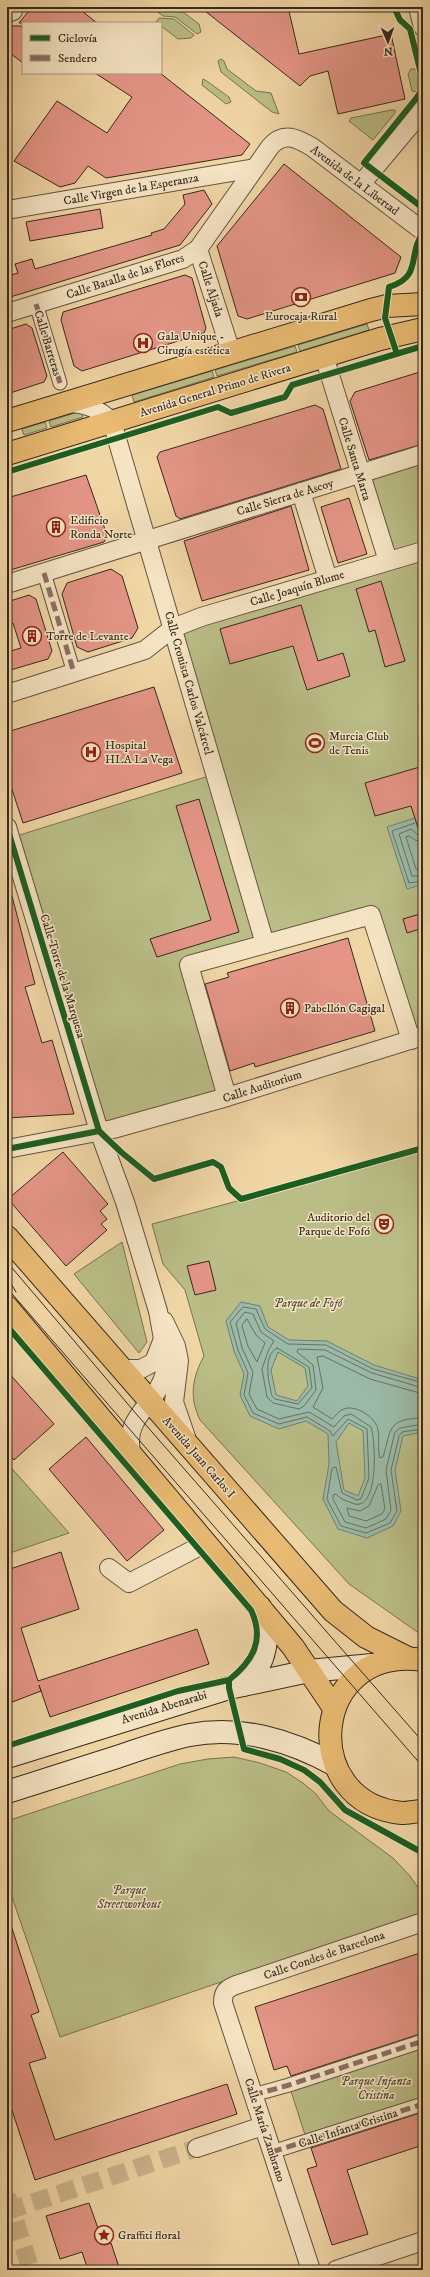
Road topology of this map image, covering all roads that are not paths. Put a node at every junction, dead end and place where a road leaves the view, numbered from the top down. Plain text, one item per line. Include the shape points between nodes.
1 (418, 7) edge
2 (423, 27) edge
3 (423, 110) edge
4 (284, 137) joint
5 (255, 168) junction
6 (361, 184) junction
7 (7, 210) edge
8 (423, 231) edge
9 (198, 249) junction
10 (36, 304) junction
11 (423, 304) edge
12 (7, 313) edge
13 (423, 329) edge
14 (231, 352) junction
15 (324, 356) junction
16 (60, 383) dead end
17 (65, 404) junction
18 (7, 421) edge
19 (112, 422) junction
20 (7, 454) edge
21 (423, 454) edge
22 (360, 474) junction
23 (302, 492) junction
24 (147, 541) junction
25 (423, 551) edge
26 (388, 561) junction
27 (44, 573) junction
28 (328, 579) junction
29 (7, 584) edge
30 (172, 628) junction
31 (74, 673) junction
32 (7, 694) edge
33 (8, 832) edge
34 (265, 944) junction
35 (417, 1038) edge
36 (227, 1097) junction
37 (99, 1131) junction
38 (7, 1149) edge
39 (7, 1237) edge
40 (7, 1307) edge
41 (158, 1312) junction
42 (163, 1339) junction
43 (122, 1369) junction
44 (149, 1401) junction
45 (191, 1448) junction
46 (132, 1457) junction
47 (206, 1543) junction
48 (109, 1568) dead end
49 (260, 1607) junction
50 (415, 1659) edge
51 (372, 1665) junction
52 (309, 1671) junction
53 (243, 1685) junction
54 (334, 1708) junction
55 (11, 1757) edge
56 (335, 1765) junction
57 (7, 1792) edge
58 (413, 1812) edge
59 (423, 1828) edge
60 (423, 1922) edge
61 (225, 1990) joint
62 (423, 2041) edge
63 (253, 2095) junction
64 (423, 2104) edge
65 (264, 2126) junction
66 (197, 2148) tunnel mouth
67 (272, 2152) junction
68 (423, 2241) edge
69 (311, 2270) edge
70 (336, 2270) edge

1 - 2 street
3 - 6 street
4 - 5 street, Calle Batalla de las Flores via 275,142
4 - 6 street, Avenida de la Libertad via 296,138 312,147
5 - 7 street, Calle Virgen de la Esperanza
5 - 9 street, Calle Batalla de las Flores
6 - 8 street, Avenida de la Libertad
9 - 10 street, Calle Batalla de las Flores via 183,259
9 - 14 street, Calle Aljada
10 - 12 street, Calle Batalla de las Flores
10 - 16 street, Calle Barreras
11 - 14 main road via 387,306
13 - 15 main road, Avenida General Primo de Rivera
14 - 17 main road
15 - 19 main road, Avenida General Primo de Rivera
15 - 22 street, Calle Santa Marta
17 - 18 main road
17 - 19 street via 91,406
19 - 20 main road, Avenida General Primo de Rivera
19 - 24 street, Calle Cronista Carlos Valcárcel
21 - 22 street, Calle Sierra de Ascoy
22 - 23 street, Calle Sierra de Ascoy
22 - 26 street, Calle Santa Marta
23 - 24 street, Calle Sierra de Ascoy
23 - 28 street
24 - 27 street, Calle Sierra de Ascoy
24 - 30 street, Calle Cronista Carlos Valcárcel
25 - 26 street, Calle Joaquín Blume
26 - 28 street, Calle Joaquín Blume
27 - 29 street, Calle Sierra de Ascoy
27 - 31 street
28 - 30 street, Calle Joaquín Blume
30 - 31 street, Calle Joaquín Blume via 145,650
30 - 34 street, Calle Cronista Carlos Valcárcel
31 - 32 street, Calle Joaquín Blume
33 - 37 street, Calle Torre de la Marquesa
34 - 35 street via 371,915
34 - 36 street via 189,965
35 - 36 street, Calle Auditorium
36 - 37 street, Calle Auditorium
37 - 38 street, Calle Auditorium via 28,1147
37 - 41 street, Calle Torre de la Marquesa via 125,1202
39 - 43 main road, Avenida Juan Carlos I
40 - 46 main road
41 - 42 street, Calle Torre de la Marquesa
41 - 45 street, Calle Torre de la Marquesa via 176,1346 179,1361 174,1402 180,1425
42 - 43 street via 157,1357 147,1367
42 - 44 street, Calle Torre de la Marquesa via 165,1374
43 - 44 main road, Avenida Juan Carlos I
44 - 45 main road, Avenida Juan Carlos I
44 - 46 street, Calle Torre de la Marquesa via 130,1431 129,1446
45 - 50 main road, Avenida Juan Carlos I via 333,1611 366,1637
46 - 47 main road
47 - 48 street via 129,1583
47 - 49 main road
49 - 52 main road
49 - 53 main road via 265,1622 264,1654 256,1672
50 - 51 main road
51 - 52 main road, Avenida Abenarabi
51 - 54 main road via 351,1681
52 - 53 main road, Avenida Abenarabi
52 - 54 main road
53 - 55 main road, Avenida Abenarabi via 134,1716
54 - 56 main road via 329,1733
56 - 57 main road via 310,1751 285,1742 240,1734 208,1733 174,1738
56 - 58 main road via 349,1787 360,1797 376,1806
58 - 59 main road
60 - 61 street, Calle Condes de Barcelona
61 - 63 street, Calle María Zambrano via 223,2003
62 - 63 street
63 - 65 street, Calle María Zambrano
64 - 67 street, Calle Infanta Cristina
65 - 66 street
65 - 67 street, Calle María Zambrano
67 - 69 street, Calle María Zambrano
68 - 70 street

